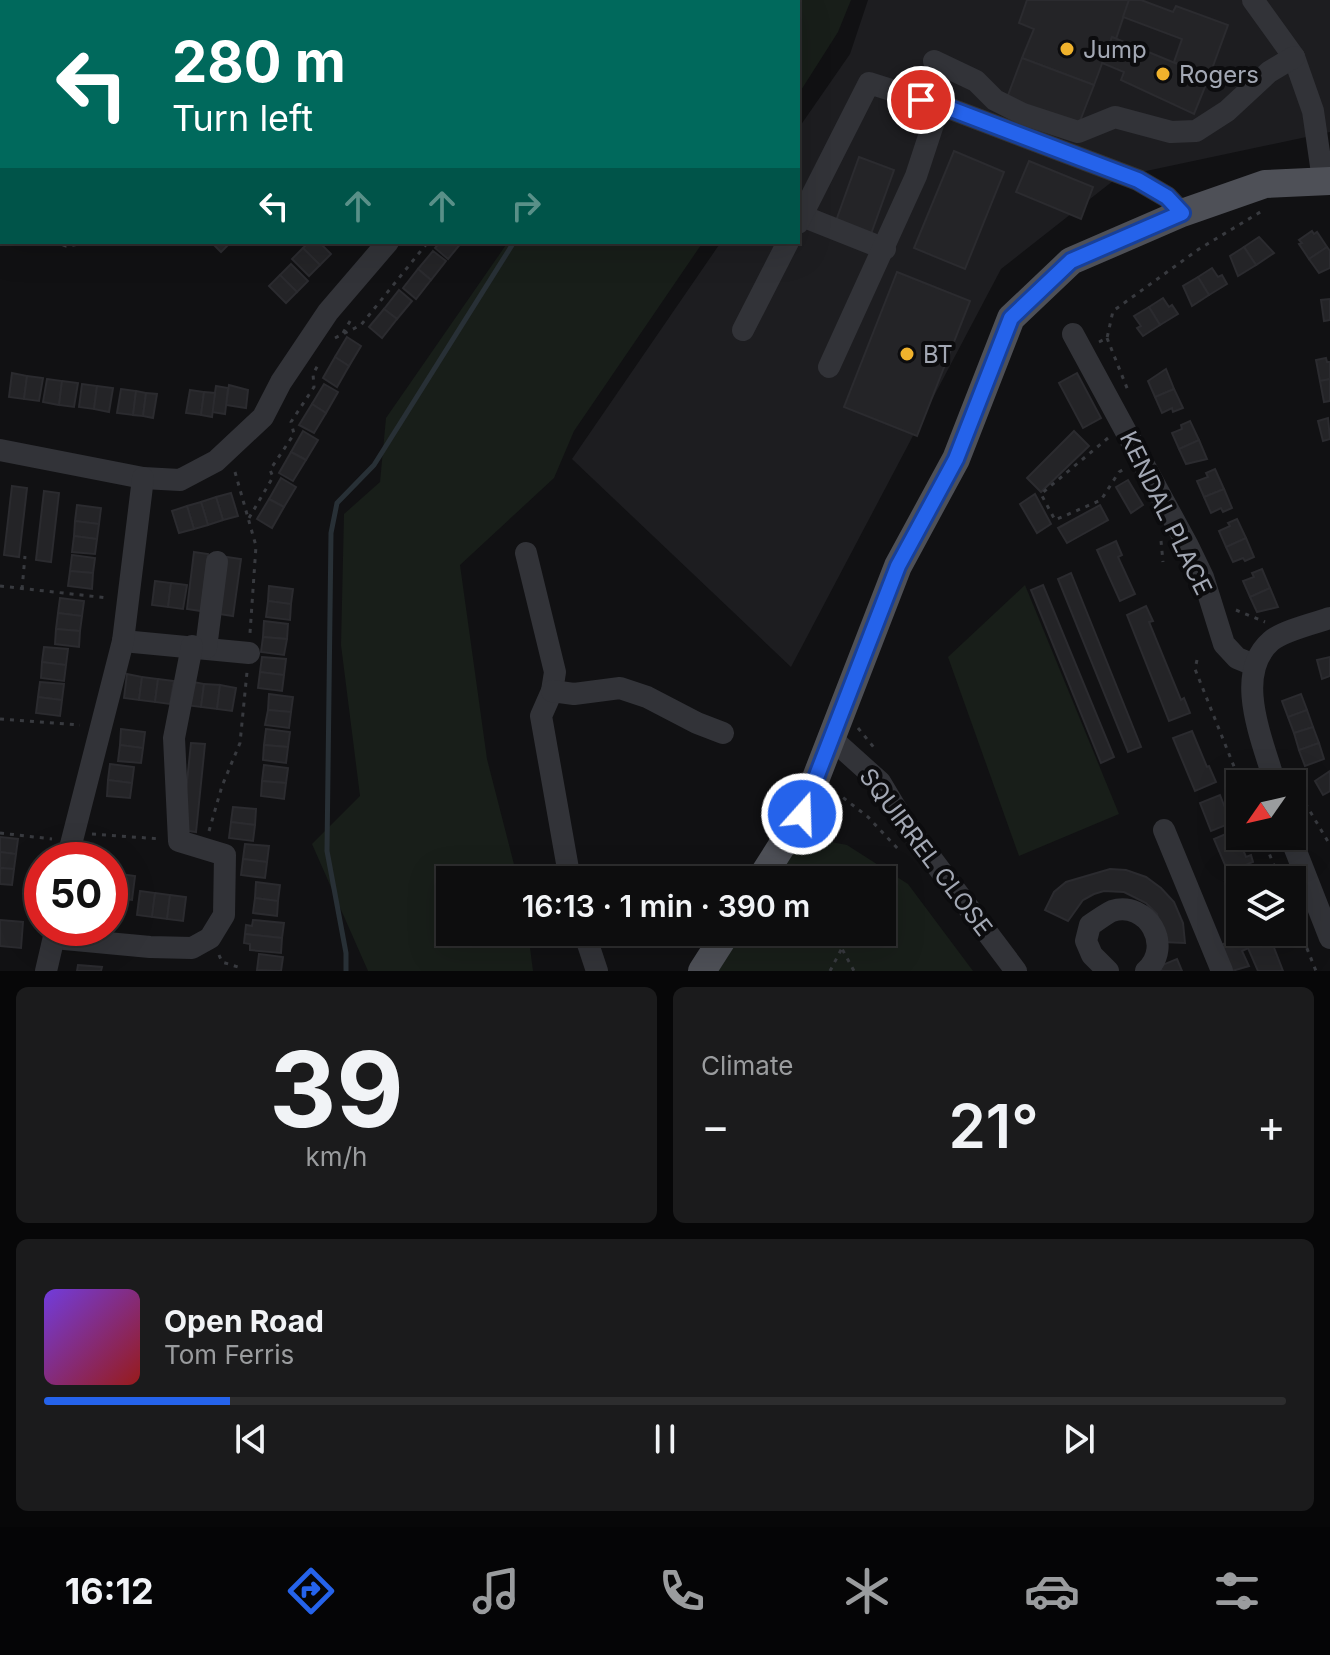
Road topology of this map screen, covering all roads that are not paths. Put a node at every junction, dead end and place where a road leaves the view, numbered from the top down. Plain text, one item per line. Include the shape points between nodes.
1 (1253, 0) edge
2 (1294, 57) junction
3 (934, 61) dead end
4 (939, 106) junction
5 (1327, 181) edge
6 (1182, 213) junction
7 (800, 219) edge
8 (386, 244) edge
9 (787, 244) edge
10 (885, 249) junction
11 (743, 330) dead end
12 (1091, 342) road end
13 (829, 367) dead end
14 (0, 450) edge
15 (143, 478) junction
16 (526, 553) dead end
17 (217, 562) dead end
18 (1330, 618) edge
19 (123, 641) junction
20 (199, 647) junction
21 (249, 653) road end
22 (1254, 665) junction
23 (552, 691) junction
24 (723, 733) dead end
25 (831, 738) junction
26 (1279, 770) edge
27 (1164, 830) dead end
28 (71, 842) edge
29 (1295, 850) edge
30 (568, 866) edge
31 (769, 866) edge
32 (1330, 938) edge
33 (128, 944) edge
34 (52, 946) edge
35 (589, 946) edge
36 (718, 946) edge
37 (46, 971) edge
38 (597, 971) edge
39 (702, 971) edge
40 (1016, 971) edge
41 (1108, 971) edge
42 (1148, 971) edge
43 (1222, 971) edge

1 - 2 street
2 - 3 street via 1196,131 1171,132 1115,117 1078,132 1023,114 995,100 976,81
2 - 5 street via 1313,111
4 - 6 street via 1138,180
4 - 7 street via 869,83
4 - 10 street
5 - 6 main road via 1265,184
6 - 25 main road via 1071,261 1011,318 956,459 898,566
7 - 10 street
8 - 15 street via 328,312 263,417 216,461 180,480
9 - 11 street
10 - 13 street
12 - 22 street, KENDAL PLACE via 1123,425 1203,577 1224,644 1237,658
14 - 15 street
15 - 19 street
16 - 23 street via 555,672
17 - 20 street
18 - 22 street via 1272,640
19 - 20 street
19 - 28 street
20 - 21 street
20 - 33 street via 174,738 179,841 218,853 224,915 210,938 192,948
22 - 26 street via 1253,699
23 - 24 street via 620,688
23 - 30 street via 541,716
25 - 31 main road via 804,809
25 - 40 street, SQUIRREL CLOSE via 880,782
27 - 43 street
29 - 32 street
34 - 37 street
35 - 38 street
36 - 39 main road
41 - 42 street via 1086,941 1090,925 1112,911 1138,913 1150,923 1159,945

